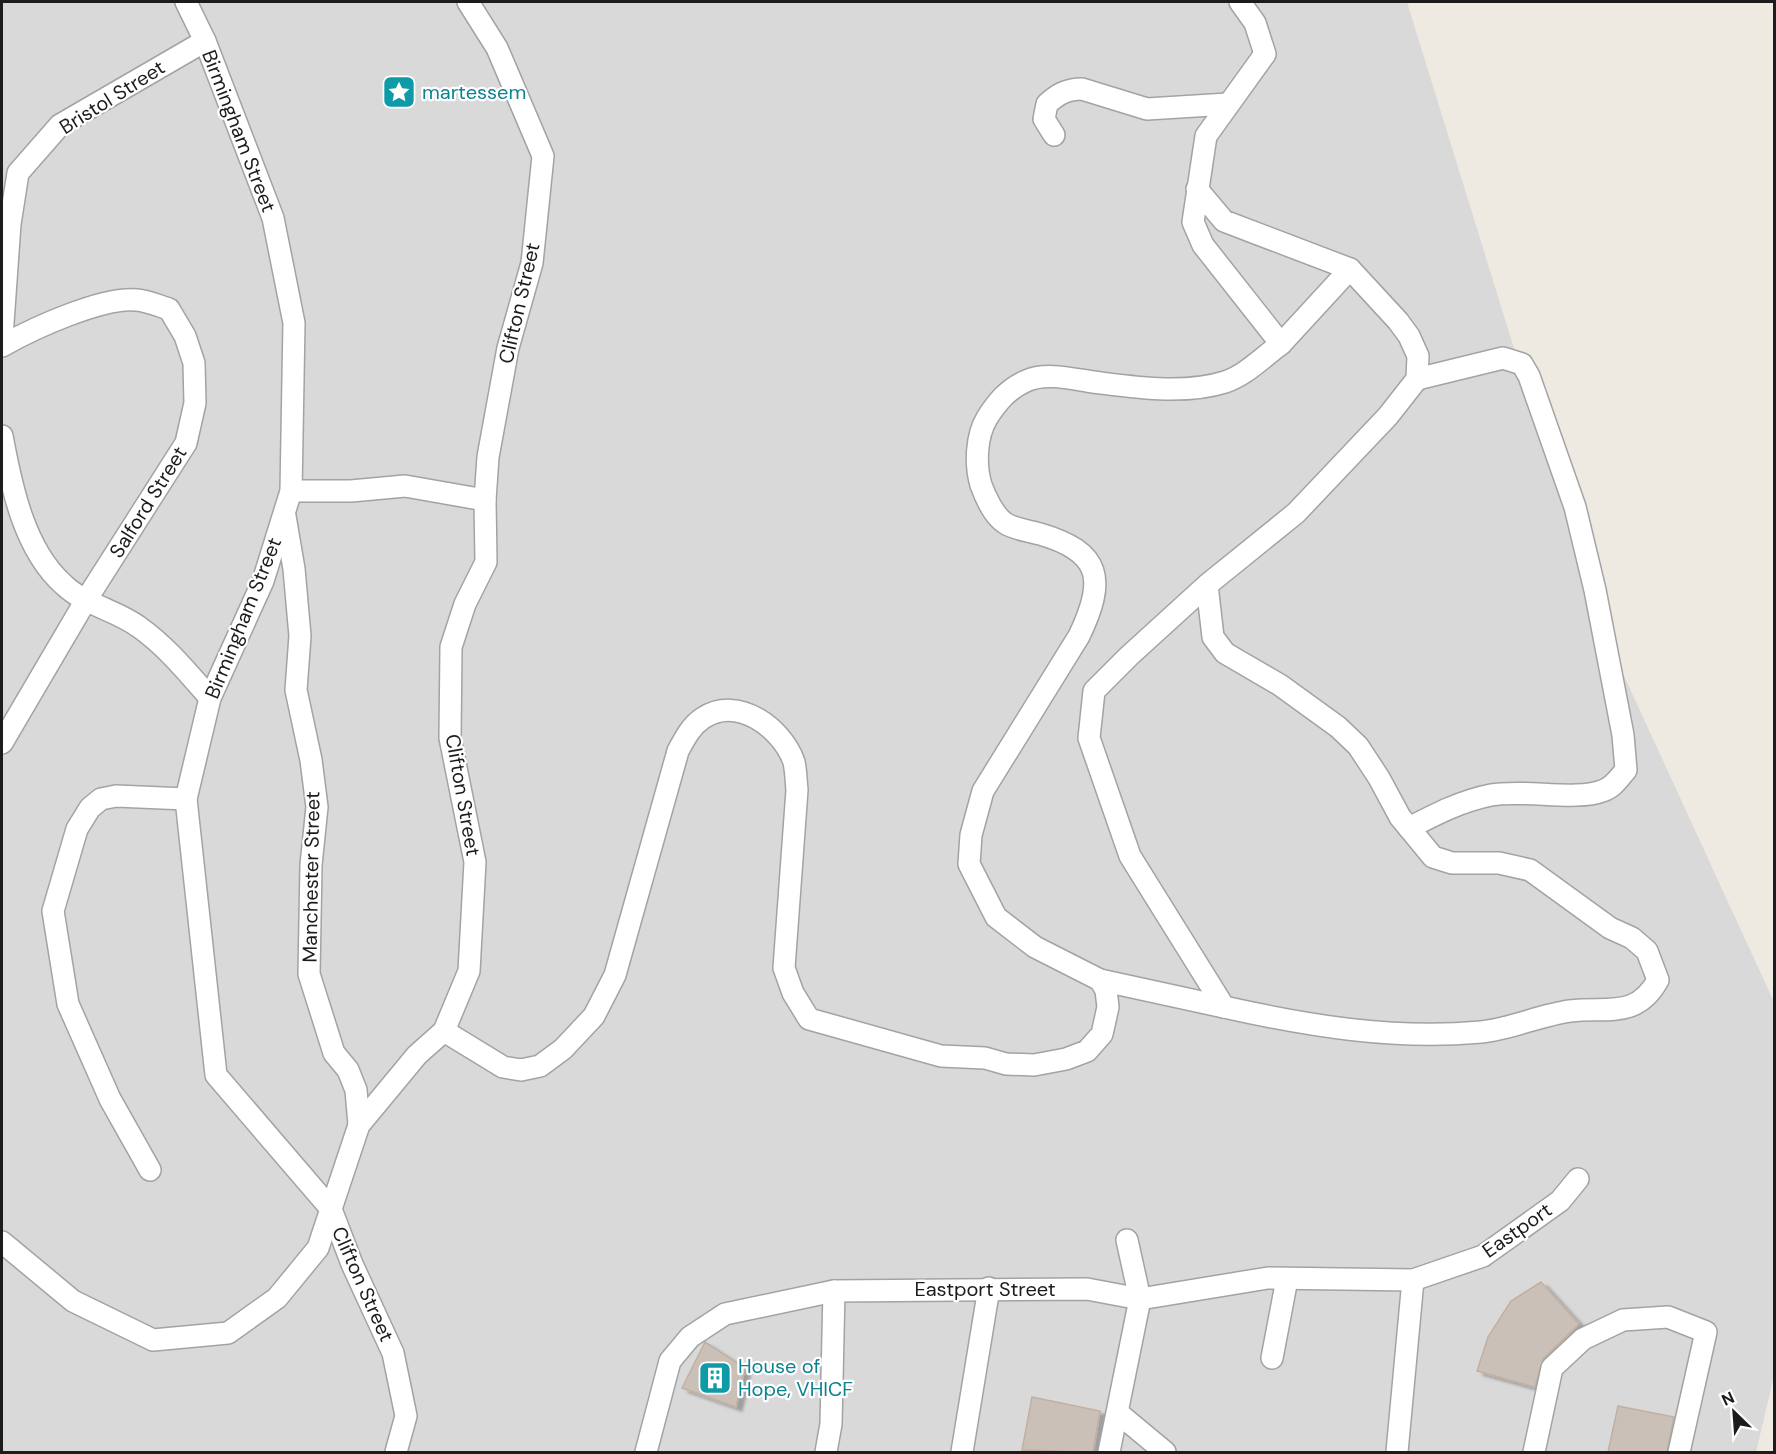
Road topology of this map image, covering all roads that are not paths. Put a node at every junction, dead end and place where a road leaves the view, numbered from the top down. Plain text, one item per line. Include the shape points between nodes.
1 (186, 2) edge
2 (468, 2) edge
3 (1240, 2) edge
4 (205, 41) junction
5 (1228, 104) junction
6 (1053, 135) dead end
7 (1197, 189) junction
8 (1350, 269) junction
9 (2, 338) edge
10 (1281, 344) junction
11 (2, 346) edge
12 (1417, 379) junction
13 (2, 436) edge
14 (291, 491) junction
15 (484, 500) junction
16 (285, 513) junction
17 (1207, 585) junction
18 (86, 600) junction
19 (210, 698) junction
20 (2, 743) edge
21 (186, 799) junction
22 (1409, 828) junction
23 (1100, 980) junction
24 (1224, 1007) junction
25 (444, 1031) junction
26 (359, 1125) junction
27 (150, 1170) dead end
28 (1578, 1179) dead end
29 (331, 1209) junction
30 (1127, 1240) dead end
31 (2, 1242) edge
32 (1287, 1279) junction
33 (1413, 1280) junction
34 (989, 1288) junction
35 (834, 1291) junction
36 (1140, 1299) junction
37 (1272, 1358) dead end
38 (1118, 1413) junction
39 (396, 1452) edge
40 (646, 1452) edge
41 (826, 1452) edge
42 (962, 1452) edge
43 (1109, 1452) edge
44 (1165, 1452) edge
45 (1397, 1452) edge
46 (1534, 1452) edge
47 (1679, 1452) edge

1 - 4 street, Birmingham Street
2 - 15 street, Clifton Street via 497,48 543,156 532,263 508,348
3 - 5 street via 1255,24 1265,54 1243,89
4 - 9 street, Bristol Street via 60,125 18,173 10,224
4 - 14 street, Birmingham Street via 273,218 294,323
5 - 6 street via 1147,109 1071,89 1047,104 1044,119
5 - 7 street via 1206,136
7 - 8 street via 1224,221
7 - 10 street via 1193,222 1203,245
8 - 10 street
8 - 12 street via 1409,336 1418,356
10 - 23 street via 1234,378 1185,388 1049,377 1027,380 1004,394 983,425 978,468 990,504 1005,524 1078,549 1089,559 1094,574 1092,608 1079,636 983,791 971,835 969,864 996,917 1035,947
11 - 18 street, Salford Street via 104,303 137,300 169,309 185,336 194,363 195,403 186,443
12 - 17 street via 1388,416 1296,513
12 - 22 street via 1503,358 1522,364 1529,376 1575,507 1595,590 1626,770 1604,791 1492,795 1455,805
13 - 18 street via 28,533 63,585
14 - 15 street via 405,486
14 - 16 street, Birmingham Street
15 - 25 street, Clifton Street via 486,562 465,604 451,647 450,738 475,862 469,972
16 - 19 street, Birmingham Street via 262,581
16 - 26 street, Manchester Street via 300,636 296,690 317,807 311,865 309,974 334,1053 348,1070 356,1090
17 - 22 street via 1213,637 1226,653 1280,685 1358,746
17 - 24 street via 1094,691 1089,738 1130,856
18 - 19 street via 139,627
18 - 20 street, Salford Street
19 - 21 street, Birmingham Street
21 - 27 street via 116,796 101,799 90,808 77,829 53,911 68,1004 110,1099
21 - 29 street, Birmingham Street via 216,1075
22 - 24 street via 1433,856 1452,863 1499,863 1530,870 1610,928 1632,938 1647,951 1655,969 1658,980 1649,996 1630,1006 1571,1011 1483,1032 1410,1035 1304,1025
23 - 24 street
23 - 25 street via 1108,1007 1102,1034 1087,1051 1034,1065 941,1056 809,1019 784,969 797,790 794,763 781,738 763,722 746,712 724,711 704,718 689,731 678,751 615,975 594,1016 563,1049 540,1066 522,1070 503,1067
25 - 26 street, Clifton Street via 417,1055
26 - 29 street, Clifton Street
28 - 33 street, Eastport via 1560,1201 1483,1256
29 - 31 street via 318,1248 277,1299 228,1333 153,1340 73,1301
29 - 39 street, Clifton Street via 393,1353 406,1416
30 - 36 street
32 - 33 street, Eastport Street
32 - 36 street, Eastport Street via 1268,1278
32 - 37 street
33 - 45 street
34 - 35 street, Eastport Street
34 - 36 street, Eastport Street via 1087,1289
34 - 42 street
35 - 40 street, Eastport Street via 725,1314 690,1337 670,1361
35 - 41 street via 831,1424
36 - 38 street
38 - 43 street
38 - 44 street
46 - 47 street via 1552,1368 1583,1339 1623,1320 1668,1317 1706,1332

